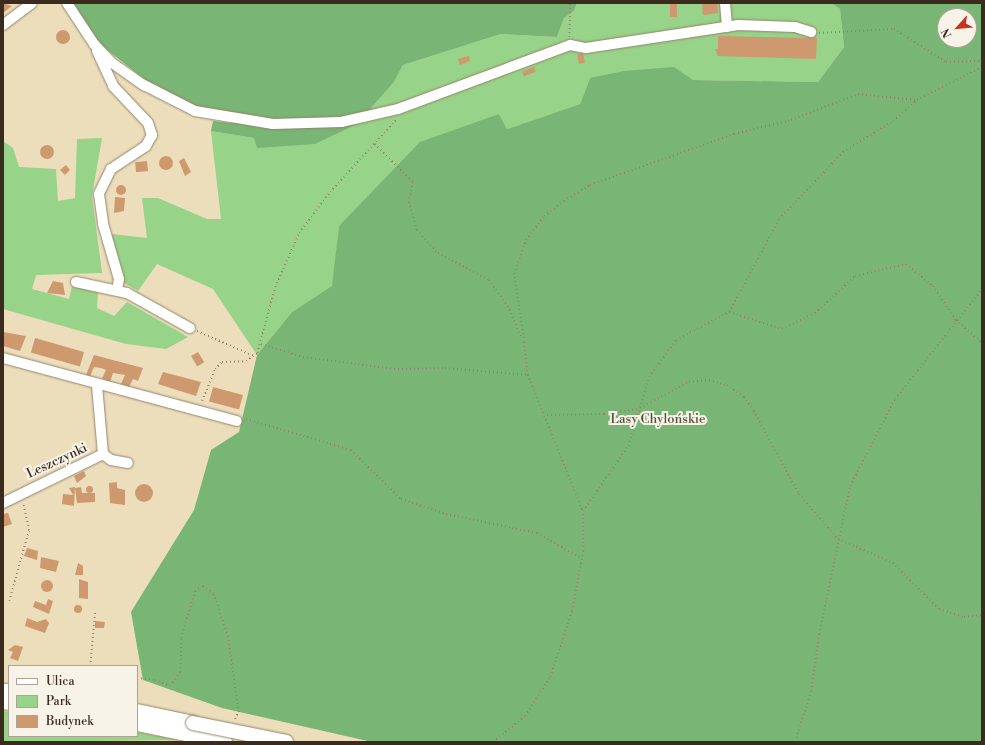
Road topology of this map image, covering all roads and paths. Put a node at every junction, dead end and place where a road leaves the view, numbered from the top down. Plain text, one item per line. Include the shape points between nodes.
1 (32, 3) edge
2 (66, 3) edge
3 (570, 3) edge
4 (725, 3) edge
5 (3, 25) edge
6 (727, 27) junction
7 (812, 32) joint
8 (94, 44) junction
9 (570, 45) junction
10 (982, 61) edge
11 (982, 67) edge
12 (917, 100) junction
13 (398, 109) junction
14 (375, 144) junction
15 (76, 282) dead end
16 (982, 289) edge
17 (118, 290) junction
18 (729, 312) junction
19 (956, 320) junction
20 (190, 328) joint
21 (524, 342) junction
22 (982, 343) edge
23 (261, 344) junction
24 (254, 356) junction
25 (3, 358) edge
26 (528, 375) junction
27 (97, 385) junction
28 (640, 408) junction
29 (198, 411) junction
30 (547, 415) junction
31 (237, 420) joint
32 (103, 454) junction
33 (128, 463) dead end
34 (22, 492) junction
35 (982, 494) edge
36 (3, 503) edge
37 (583, 511) junction
38 (982, 514) edge
39 (838, 539) junction
40 (582, 559) junction
41 (9, 601) dead end
42 (95, 611) dead end
43 (982, 616) edge
44 (90, 665) edge
45 (138, 678) edge
46 (138, 711) edge
47 (138, 724) edge
48 (234, 724) dead end
49 (224, 742) edge
50 (286, 742) edge
51 (494, 742) edge
52 (795, 742) edge

1 - 5 street
2 - 8 street
3 - 9 path
4 - 6 street
6 - 7 street via 795,28
6 - 9 street via 586,48
7 - 10 path via 894,29 946,62
8 - 13 street via 112,63 144,85 195,111 215,117 273,124 341,122
8 - 17 street via 113,86 148,123 152,135 146,146 111,169 99,194 103,224 119,279
9 - 13 street
11 - 12 path
12 - 18 path via 893,121 843,152 779,219
12 - 21 path via 858,94 791,120 734,134 590,185 564,201 544,216 526,240 514,274
13 - 14 path via 399,118
14 - 21 path via 413,182 409,202 417,230 438,253 489,280 508,306
14 - 23 path via 330,192 299,233 275,287
15 - 17 street
16 - 19 path
17 - 20 street
18 - 19 path via 782,329 815,313 855,276 906,264 933,286
18 - 28 path via 676,340 650,377
19 - 22 path
19 - 39 path via 912,373 883,421 850,486
20 - 24 path
21 - 26 path
23 - 24 path
23 - 26 path via 303,357 394,369 445,368
24 - 29 path via 246,361 222,362 210,379
25 - 27 street
26 - 30 path
27 - 29 street
27 - 32 street, Leszczynki
28 - 30 path via 604,414
28 - 37 path via 628,446
28 - 39 path via 688,382 709,380 727,385 754,411 799,494
29 - 31 street
30 - 37 path
31 - 40 path via 243,418 351,450 401,499 446,514 538,533
32 - 33 street via 111,460
32 - 34 street, Leszczynki
34 - 36 street, Leszczynki
34 - 41 path via 29,530
35 - 38 path
37 - 40 path
39 - 43 path via 893,563 939,609 964,617
39 - 52 path via 811,691
40 - 51 path via 572,611 550,677 525,716
42 - 44 path
45 - 48 path via 155,680 170,686 180,672 181,638 195,591 203,586 214,594 228,636 239,710
46 - 50 highway, bridge
47 - 49 highway

